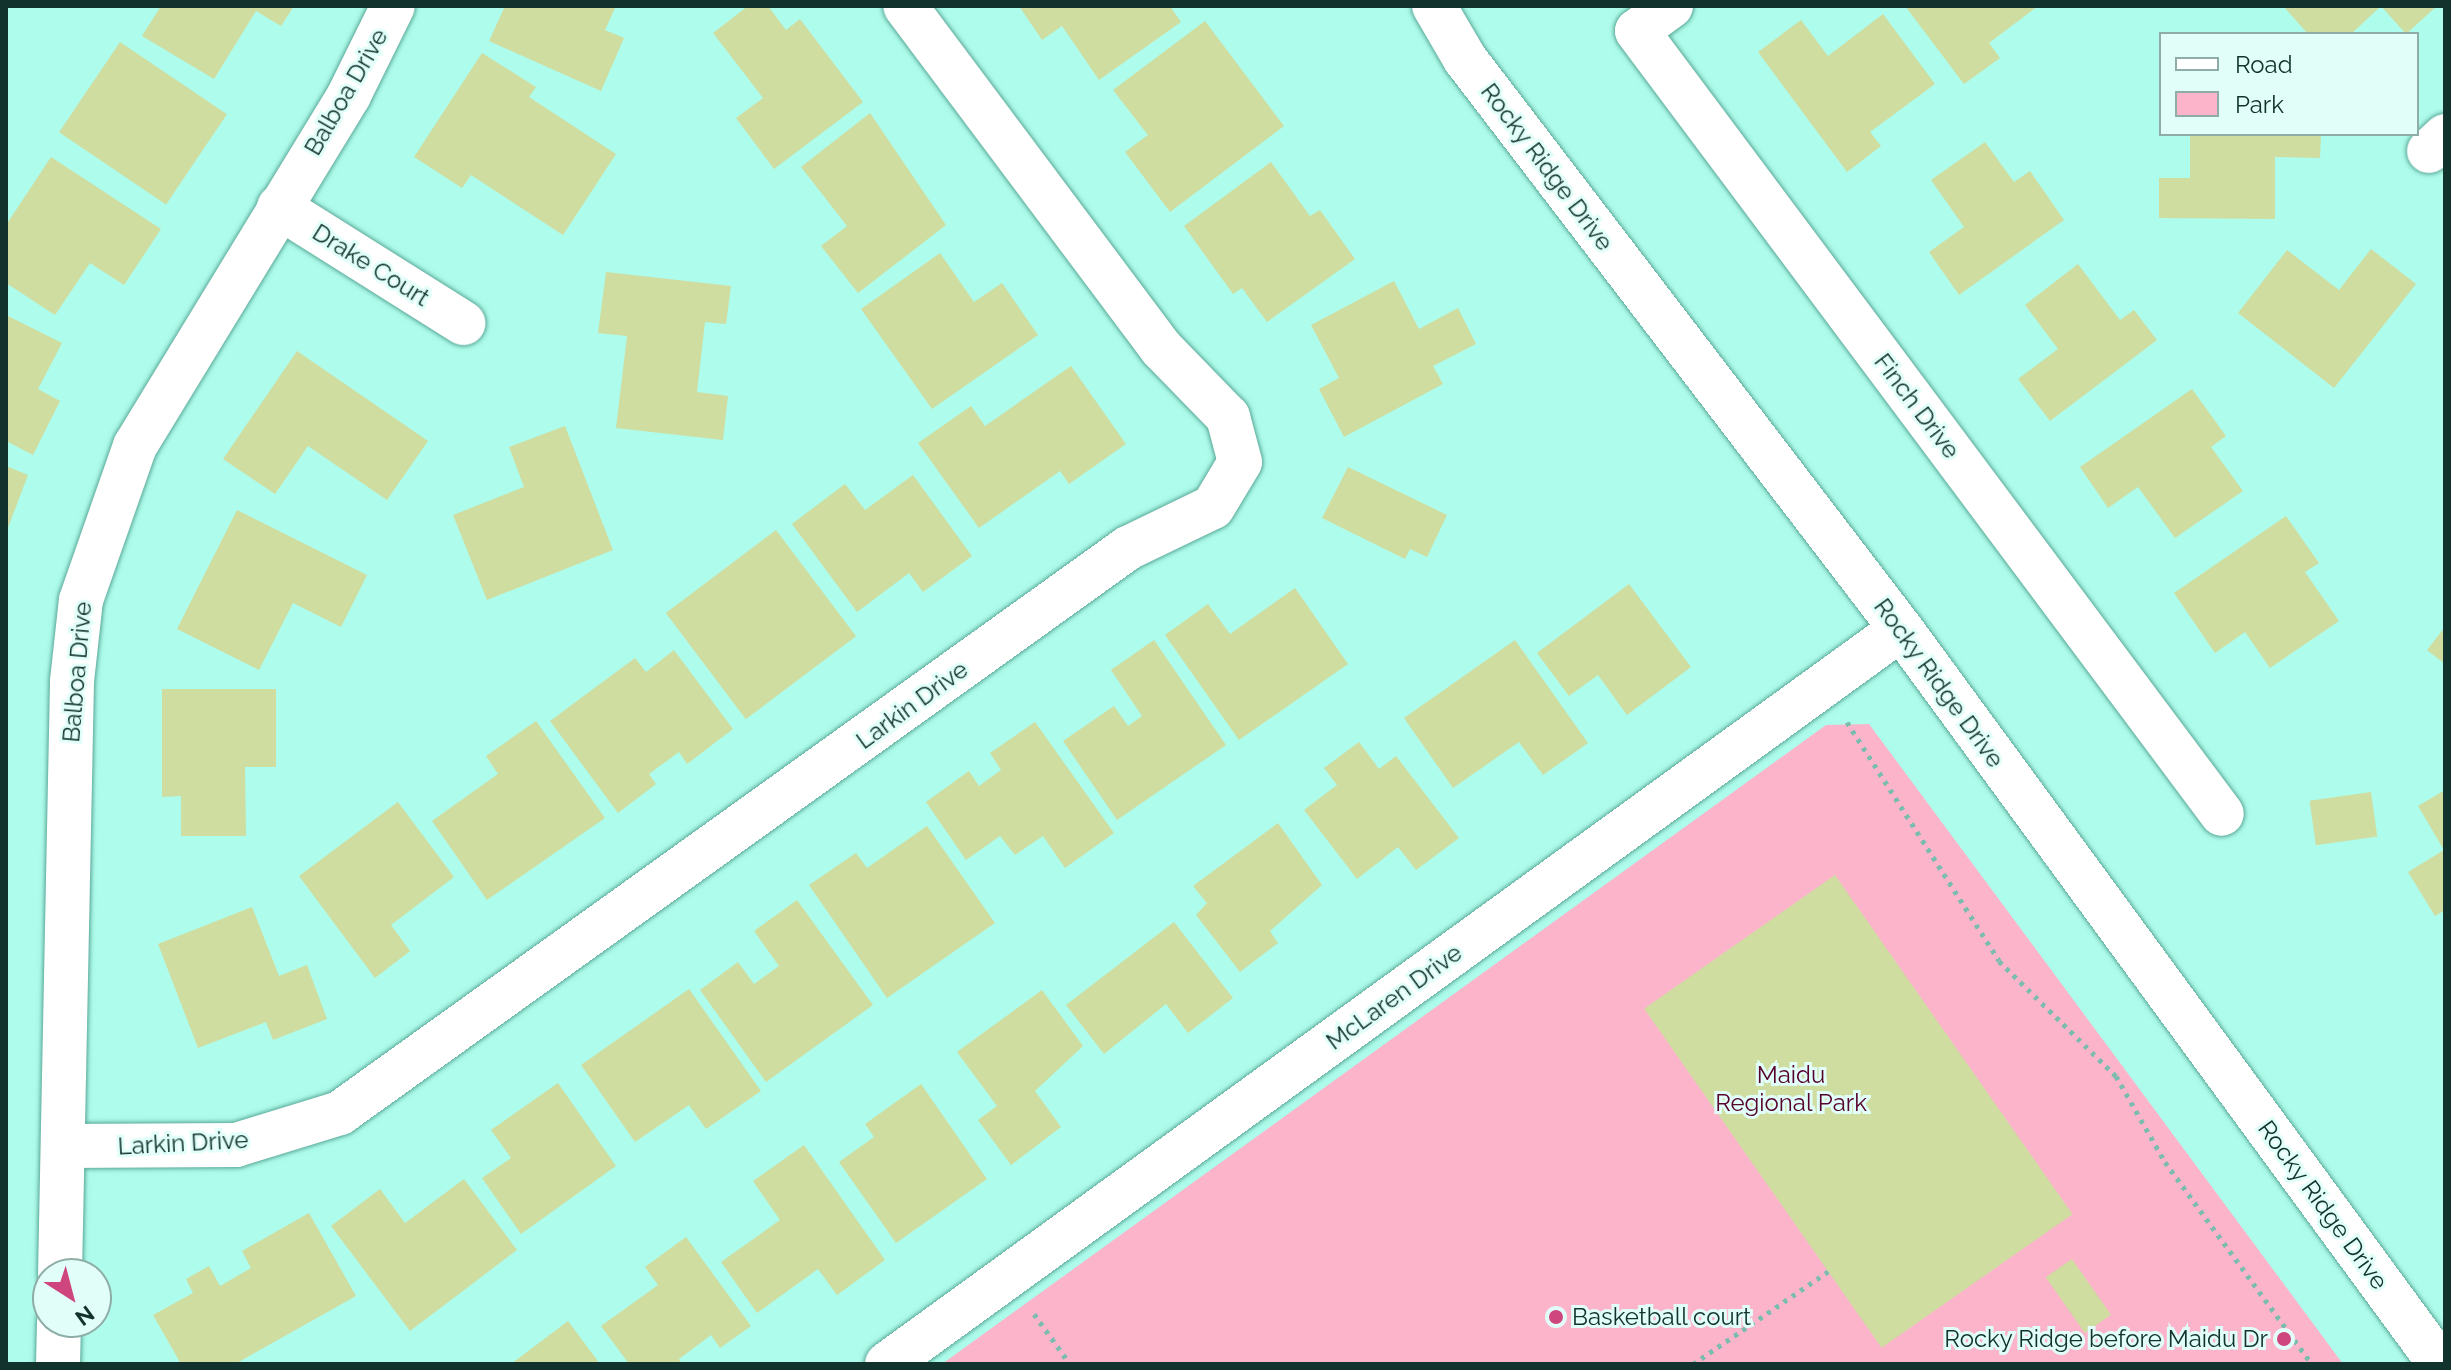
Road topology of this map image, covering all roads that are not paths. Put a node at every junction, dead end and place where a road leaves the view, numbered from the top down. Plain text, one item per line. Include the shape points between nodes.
1 (393, 6) edge
2 (905, 6) edge
3 (1434, 6) edge
4 (1671, 6) edge
5 (279, 207) junction
6 (463, 323) dead end
7 (1901, 629) junction
8 (2222, 814) dead end
9 (63, 1146) junction
10 (60, 1258) edge
11 (59, 1338) edge
12 (58, 1364) edge
13 (887, 1364) edge
14 (2440, 1364) edge

1 - 5 street, Balboa Drive via 349,95
2 - 9 street, Larkin Drive via 1161,348 1228,417 1240,462 1213,507 1128,548 340,1113 236,1145
3 - 7 street, Rocky Ridge Drive via 1465,59
4 - 8 street, Finch Drive via 1637,31
5 - 6 street, Drake Court
5 - 9 street, Balboa Drive via 135,446 81,600 72,681
7 - 13 street, McLaren Drive
7 - 14 street, Rocky Ridge Drive
9 - 10 street, Balboa Drive
11 - 12 street

